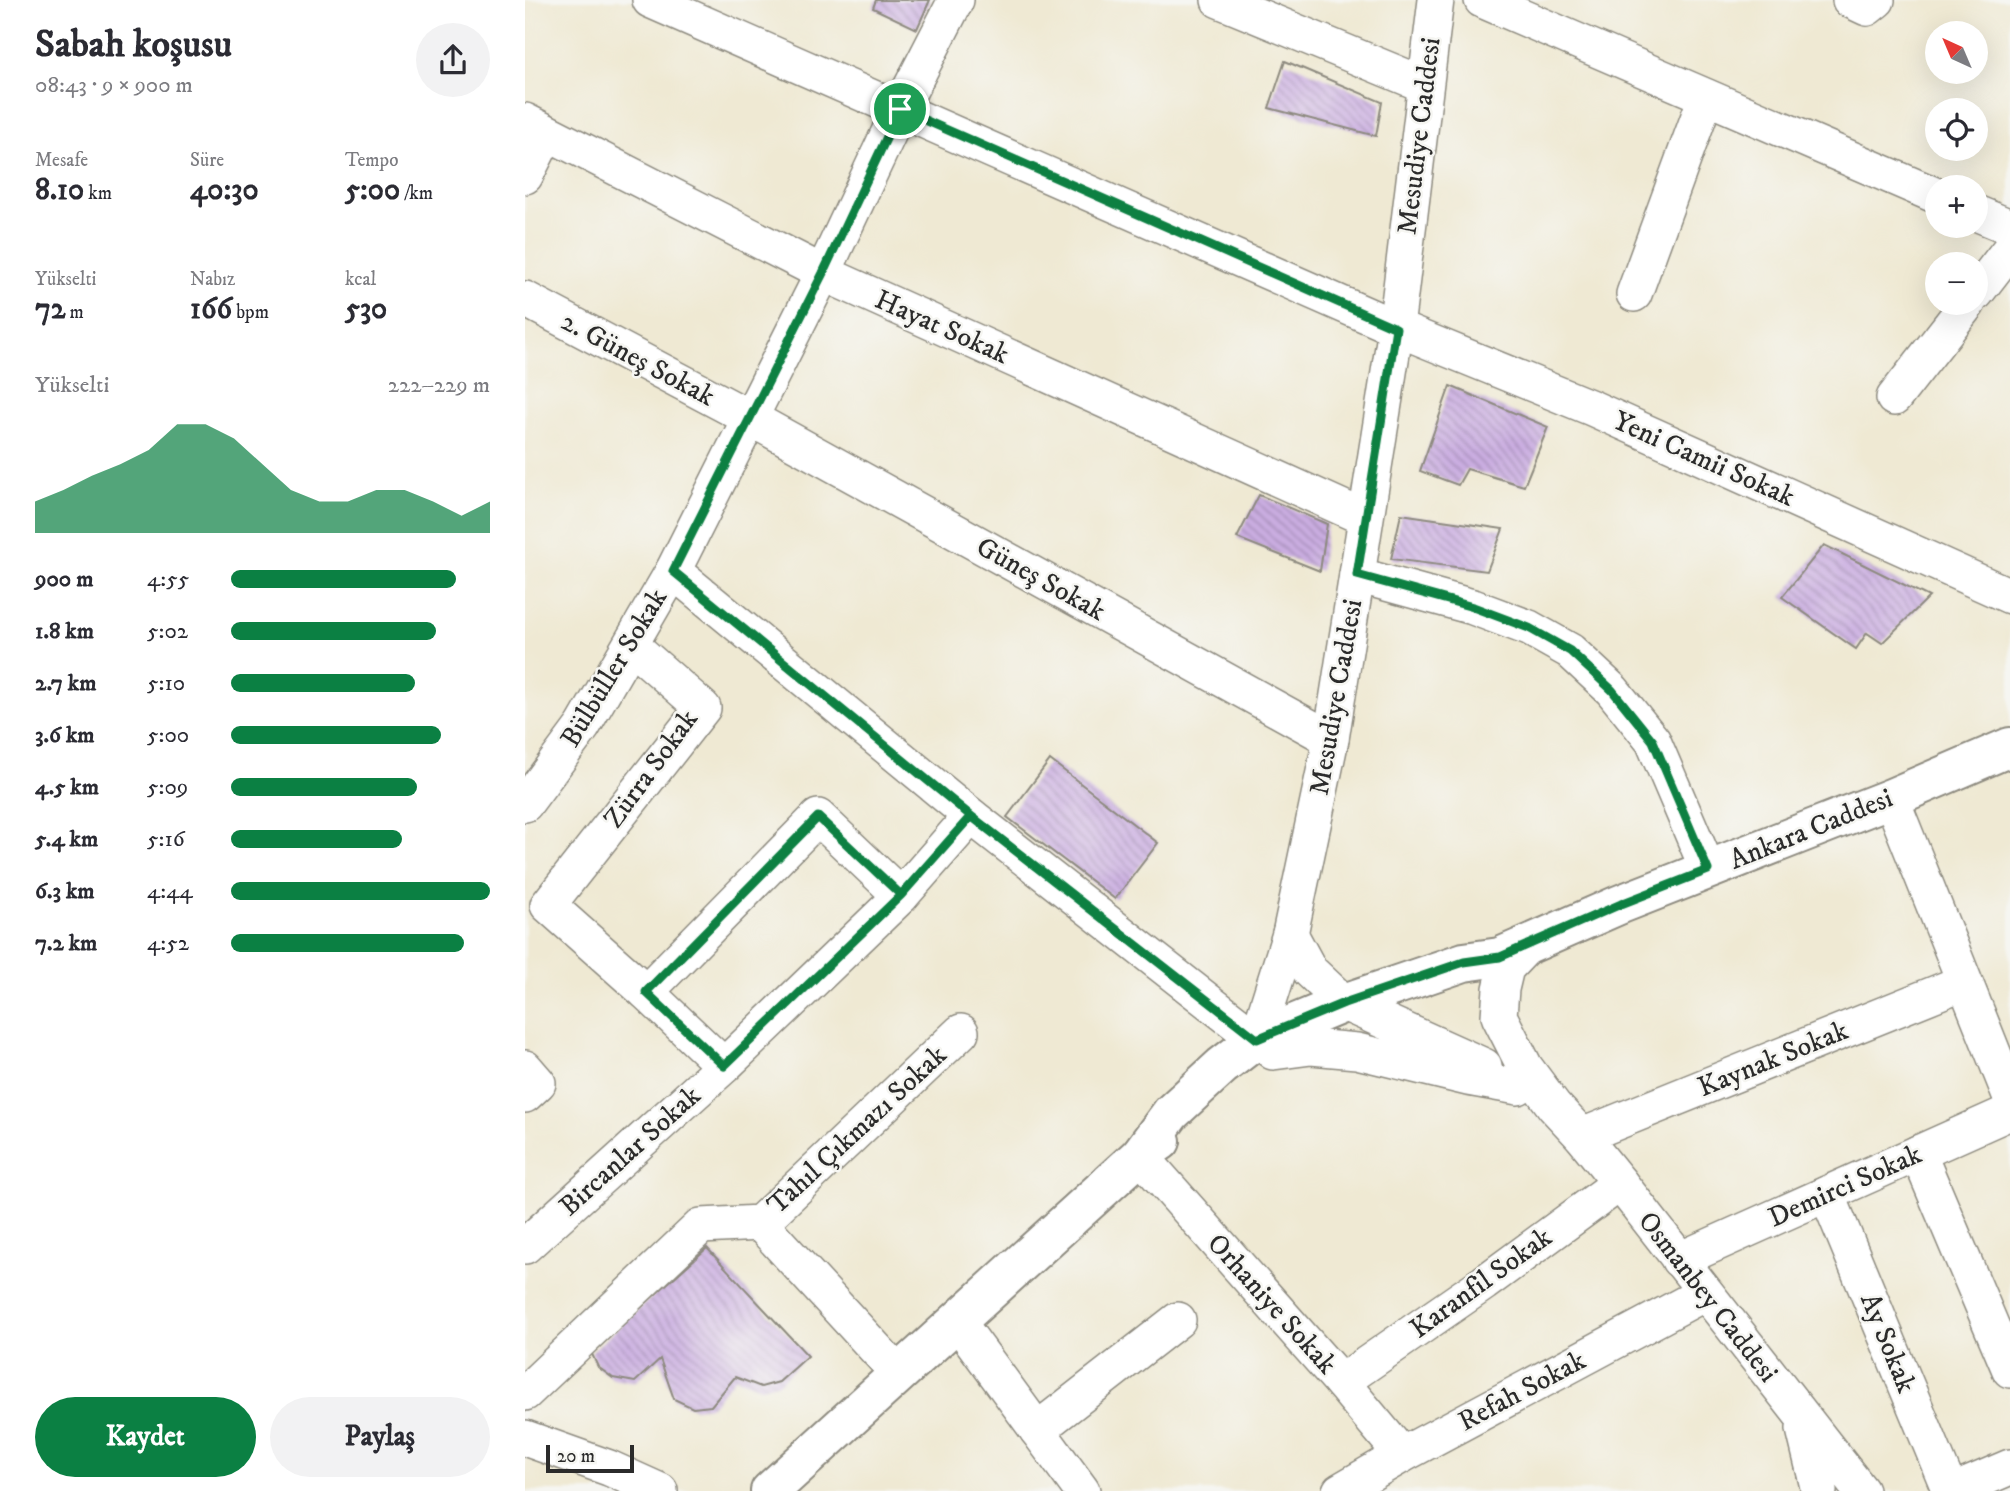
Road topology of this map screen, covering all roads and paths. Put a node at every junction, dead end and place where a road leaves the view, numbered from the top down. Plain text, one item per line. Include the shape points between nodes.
1 (650, 0) edge
2 (956, 0) edge
3 (1219, 0) edge
4 (1436, 0) edge
5 (1482, 0) edge
6 (1850, 0) edge
7 (1877, 0) edge
8 (1425, 85) junction
9 (1706, 97) junction
10 (900, 109) junction
11 (536, 127) edge
12 (525, 176) edge
13 (1925, 191) edge
14 (1988, 218) edge
15 (2010, 227) edge
16 (2010, 249) edge
17 (823, 273) junction
18 (1988, 277) edge
19 (1634, 294) dead end
20 (525, 299) edge
21 (1959, 315) edge
22 (1396, 328) junction
23 (1893, 398) dead end
24 (750, 418) junction
25 (1365, 518) junction
26 (673, 571) junction
27 (1357, 575) junction
28 (2010, 596) edge
29 (631, 645) junction
30 (1331, 739) junction
31 (2010, 747) edge
32 (1891, 798) junction
33 (525, 804) edge
34 (971, 816) junction
35 (1708, 870) junction
36 (901, 895) junction
37 (1290, 934) junction
38 (1514, 951) junction
39 (1964, 982) junction
40 (646, 992) junction
41 (1353, 1024) junction
42 (961, 1032) dead end
43 (1265, 1045) junction
44 (724, 1066) junction
45 (525, 1068) edge
46 (525, 1095) edge
47 (2010, 1095) edge
48 (1553, 1106) junction
49 (2010, 1112) edge
50 (1583, 1136) junction
51 (1918, 1153) junction
52 (1140, 1155) junction
53 (1620, 1183) junction
54 (1827, 1194) junction
55 (759, 1223) junction
56 (525, 1246) edge
57 (1679, 1260) junction
58 (1705, 1293) junction
59 (1178, 1320) dead end
60 (958, 1322) junction
61 (2010, 1370) edge
62 (898, 1373) junction
63 (1341, 1382) junction
64 (525, 1393) edge
65 (1802, 1418) junction
66 (841, 1424) junction
67 (1037, 1430) junction
68 (527, 1441) edge
69 (1402, 1455) junction
70 (2010, 1467) edge
71 (660, 1491) edge
72 (770, 1491) edge
73 (800, 1491) edge
74 (1082, 1491) edge
75 (1340, 1491) edge
76 (1819, 1491) edge
77 (1861, 1491) edge
78 (1952, 1491) edge

1 - 10 street, Yeni Camii Sokak
2 - 10 street, Bülbüller Sokak
3 - 8 street
4 - 8 street, Mesudiye Caddesi
5 - 9 street
6 - 7 street via 1867,8
8 - 22 street, Mesudiye Caddesi
9 - 13 street
9 - 19 street
10 - 17 street, Bülbüller Sokak
10 - 22 street, Yeni Camii Sokak
11 - 12 street
11 - 17 street, Hayat Sokak
14 - 15 street
16 - 18 street
17 - 24 street, Bülbüller Sokak
17 - 25 street, Hayat Sokak
20 - 24 street, 2. Güneş Sokak
21 - 23 street
22 - 25 street, Mesudiye Caddesi
22 - 28 street, Yeni Camii Sokak via 1592,408
24 - 26 street, Bülbüller Sokak
24 - 30 street, Güneş Sokak
25 - 27 street, Mesudiye Caddesi
26 - 29 street, Bülbüller Sokak
26 - 34 street
27 - 30 street, Mesudiye Caddesi
27 - 35 street via 1473,607 1529,628 1570,651 1612,690 1653,741
29 - 33 street, Bülbüller Sokak via 583,726
29 - 40 street, Zürra Sokak via 703,708 548,905
30 - 37 street, Mesudiye Caddesi
31 - 32 main road, Ankara Caddesi
32 - 35 main road, Ankara Caddesi
32 - 39 street
34 - 36 street, Bircanlar Sokak
34 - 43 street
35 - 38 main road, Ankara Caddesi
36 - 40 street via 818,817
36 - 44 street, Bircanlar Sokak
37 - 41 street via 1310,971
37 - 43 street, Mesudiye Caddesi
38 - 41 main road, Ankara Caddesi via 1464,962
38 - 48 street via 1501,989 1499,1016 1514,1049
39 - 47 street
39 - 50 street, Kaynak Sokak
40 - 44 street
41 - 43 main road, Ankara Caddesi
41 - 48 street via 1479,1063
42 - 55 street, Tahıl Çıkmazı Sokak
43 - 52 main road, Ankara Caddesi via 1222,1066 1171,1113
44 - 56 street, Bircanlar Sokak
45 - 46 street via 538,1083
48 - 50 street, Osmanbey Caddesi
49 - 51 street, Demirci Sokak
50 - 53 street, Osmanbey Caddesi
51 - 54 street, Demirci Sokak
51 - 61 street
52 - 60 main road, Ankara Caddesi
52 - 63 street, Orhaniye Sokak
53 - 57 street, Osmanbey Caddesi
53 - 63 street, Karanfil Sokak
54 - 57 street, Demirci Sokak
54 - 78 street, Ay Sokak
55 - 62 street
55 - 64 street, Tahıl Çıkmazı Sokak via 701,1226
57 - 58 street, Osmanbey Caddesi
58 - 65 street, Osmanbey Caddesi
58 - 69 street, Refah Sokak
59 - 67 street
60 - 62 main road, Ankara Caddesi
60 - 67 street
62 - 66 main road, Ankara Caddesi
63 - 69 street, Orhaniye Sokak
65 - 76 street
65 - 77 street, Osmanbey Caddesi
66 - 72 main road, Ankara Caddesi
66 - 73 main road
67 - 74 street
68 - 71 street via 609,1468
69 - 75 street, Refah Sokak
70 - 78 street

